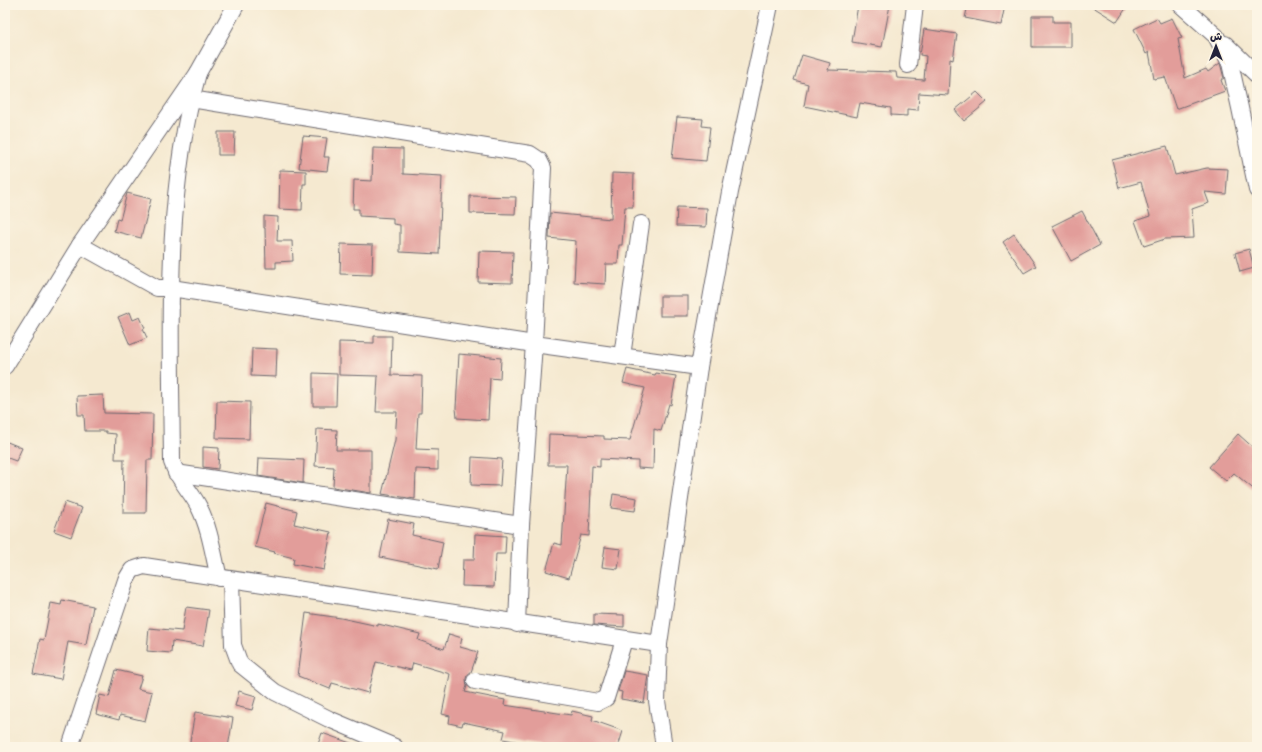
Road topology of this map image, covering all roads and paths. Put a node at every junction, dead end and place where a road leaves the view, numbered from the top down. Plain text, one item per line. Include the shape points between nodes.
1 (236, 5) edge
2 (770, 5) edge
3 (915, 5) edge
4 (1181, 5) edge
5 (1216, 36) junction
6 (908, 65) dead end
7 (198, 73) junction
8 (1257, 75) edge
9 (190, 99) junction
10 (1257, 190) edge
11 (641, 224) dead end
12 (80, 245) junction
13 (171, 288) junction
14 (534, 344) junction
15 (622, 356) junction
16 (5, 366) edge
17 (699, 366) junction
18 (176, 473) junction
19 (521, 525) junction
20 (225, 579) junction
21 (517, 624) junction
22 (624, 640) junction
23 (659, 644) junction
24 (475, 681) dead end
25 (70, 747) edge
26 (395, 747) edge
27 (664, 747) edge

1 - 7 street
2 - 17 street via 730,192
3 - 6 street
4 - 5 street
5 - 8 street
5 - 10 street via 1230,63
7 - 9 street
7 - 12 street
9 - 13 street via 180,151
9 - 14 street via 530,154 539,160 543,168
11 - 15 street
12 - 13 street via 157,288
12 - 16 street
13 - 14 street
13 - 18 street via 172,462
14 - 15 street
14 - 19 street
15 - 17 street
17 - 23 street
18 - 19 street
18 - 20 street via 198,505
19 - 21 street
20 - 21 street
20 - 25 street via 144,566 132,570 126,580
20 - 26 street via 233,645 240,664 275,692 329,719
21 - 22 street
22 - 23 street
22 - 24 street via 606,698 598,702
23 - 27 street via 657,701

